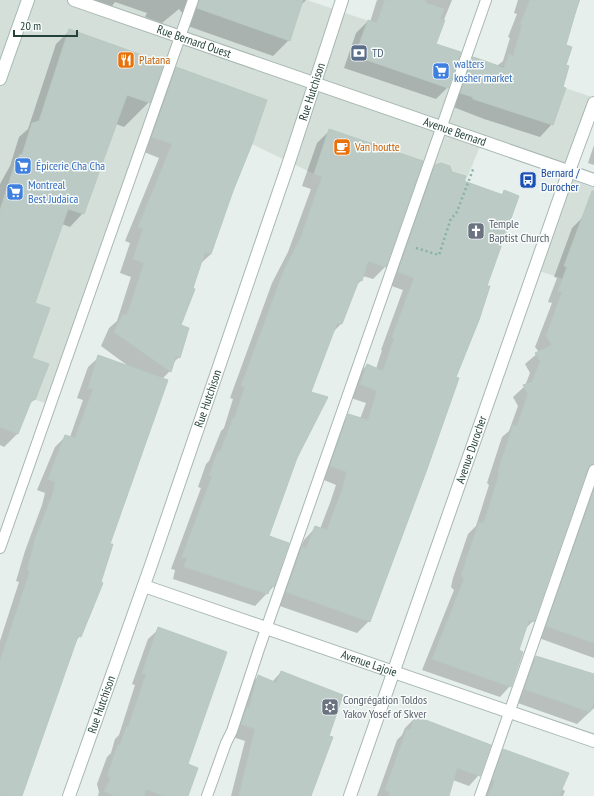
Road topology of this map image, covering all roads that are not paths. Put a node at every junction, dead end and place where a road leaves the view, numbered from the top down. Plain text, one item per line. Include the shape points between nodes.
1 (28, 0) edge
2 (74, 0) edge
3 (194, 0) edge
4 (342, 0) edge
5 (486, 0) edge
6 (181, 38) junction
7 (0, 79) edge
8 (314, 84) junction
9 (594, 103) edge
10 (442, 128) junction
11 (569, 171) junction
12 (594, 180) edge
13 (594, 470) edge
14 (0, 548) edge
15 (144, 586) junction
16 (267, 628) junction
17 (393, 671) junction
18 (510, 711) junction
19 (594, 740) edge
20 (69, 796) edge
21 (207, 796) edge
22 (350, 796) edge
23 (480, 796) edge

1 - 7 street
2 - 6 street, Rue Bernard Ouest
3 - 6 lane
4 - 8 street, Rue Hutchison
5 - 10 lane
6 - 8 street, Rue Bernard Ouest
6 - 14 lane
8 - 10 street, Avenue Bernard
8 - 15 street, Rue Hutchison
9 - 11 street, Avenue Durocher
10 - 11 street, Avenue Bernard
10 - 16 lane
11 - 12 street, Avenue Bernard
11 - 17 street, Avenue Durocher
13 - 18 lane
15 - 16 street, Avenue Lajoie
15 - 20 street, Rue Hutchison
16 - 17 street, Avenue Lajoie
16 - 21 lane
17 - 18 street, Avenue Lajoie
17 - 22 street, Avenue Durocher
18 - 19 street, Avenue Lajoie
18 - 23 lane

